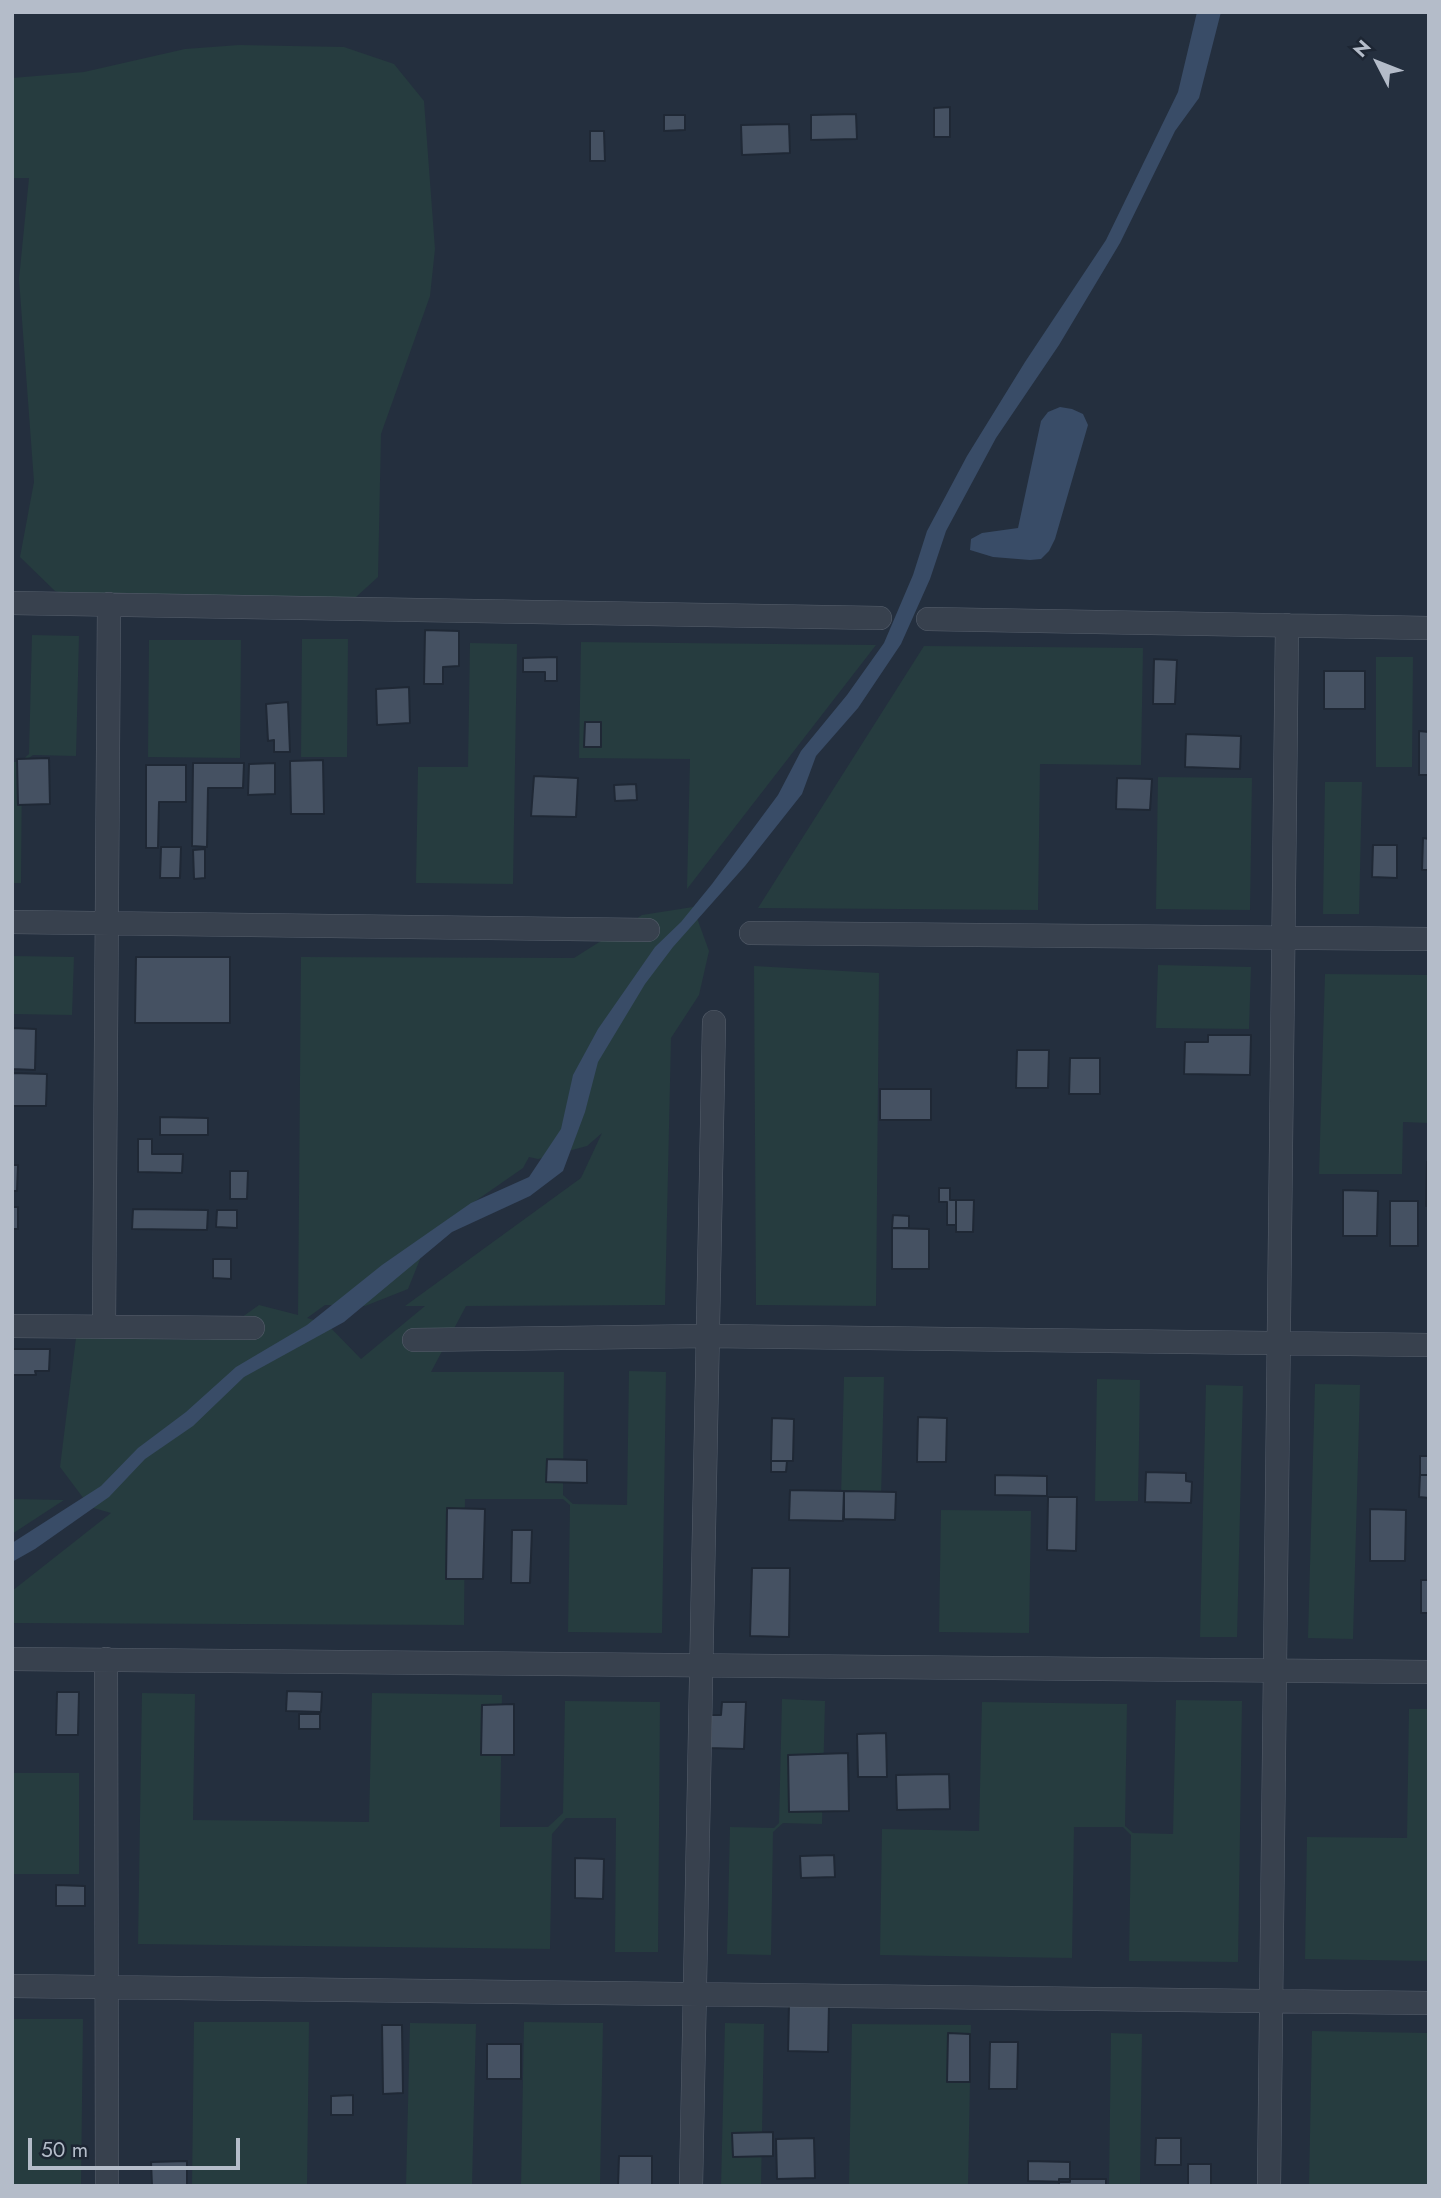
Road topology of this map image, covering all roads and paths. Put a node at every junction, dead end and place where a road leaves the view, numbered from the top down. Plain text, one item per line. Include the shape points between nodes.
1 (12, 603) edge
2 (109, 604) junction
3 (880, 618) dead end
4 (928, 619) dead end
5 (1287, 625) junction
6 (1429, 628) edge
7 (12, 922) edge
8 (107, 923) junction
9 (648, 930) dead end
10 (751, 933) dead end
11 (1283, 938) junction
12 (1429, 939) edge
13 (714, 1022) dead end
14 (12, 1326) edge
15 (104, 1327) junction
16 (253, 1328) dead end
17 (708, 1336) junction
18 (414, 1339) dead end
19 (1279, 1343) junction
20 (1429, 1345) edge
21 (12, 1659) edge
22 (106, 1659) junction
23 (701, 1665) junction
24 (1275, 1671) junction
25 (1429, 1672) edge
26 (12, 1986) edge
27 (106, 1987) junction
28 (695, 1994) junction
29 (1271, 2001) junction
30 (1429, 2003) edge
31 (107, 2186) edge
32 (691, 2186) edge
33 (1269, 2186) edge

1 - 2 street
2 - 3 street
2 - 8 street
4 - 5 street
5 - 6 street
5 - 11 street
7 - 8 street
8 - 9 street
8 - 15 street
10 - 11 street
11 - 12 street
11 - 19 street
13 - 17 street
14 - 15 street
15 - 16 street
17 - 18 street
17 - 19 street
17 - 23 street
19 - 20 street
19 - 24 street
21 - 22 street
22 - 23 street
22 - 27 street
23 - 24 street
23 - 28 street
24 - 25 street
24 - 29 street
26 - 27 street
27 - 28 street
27 - 31 street
28 - 29 street
28 - 32 street
29 - 30 street
29 - 33 street

